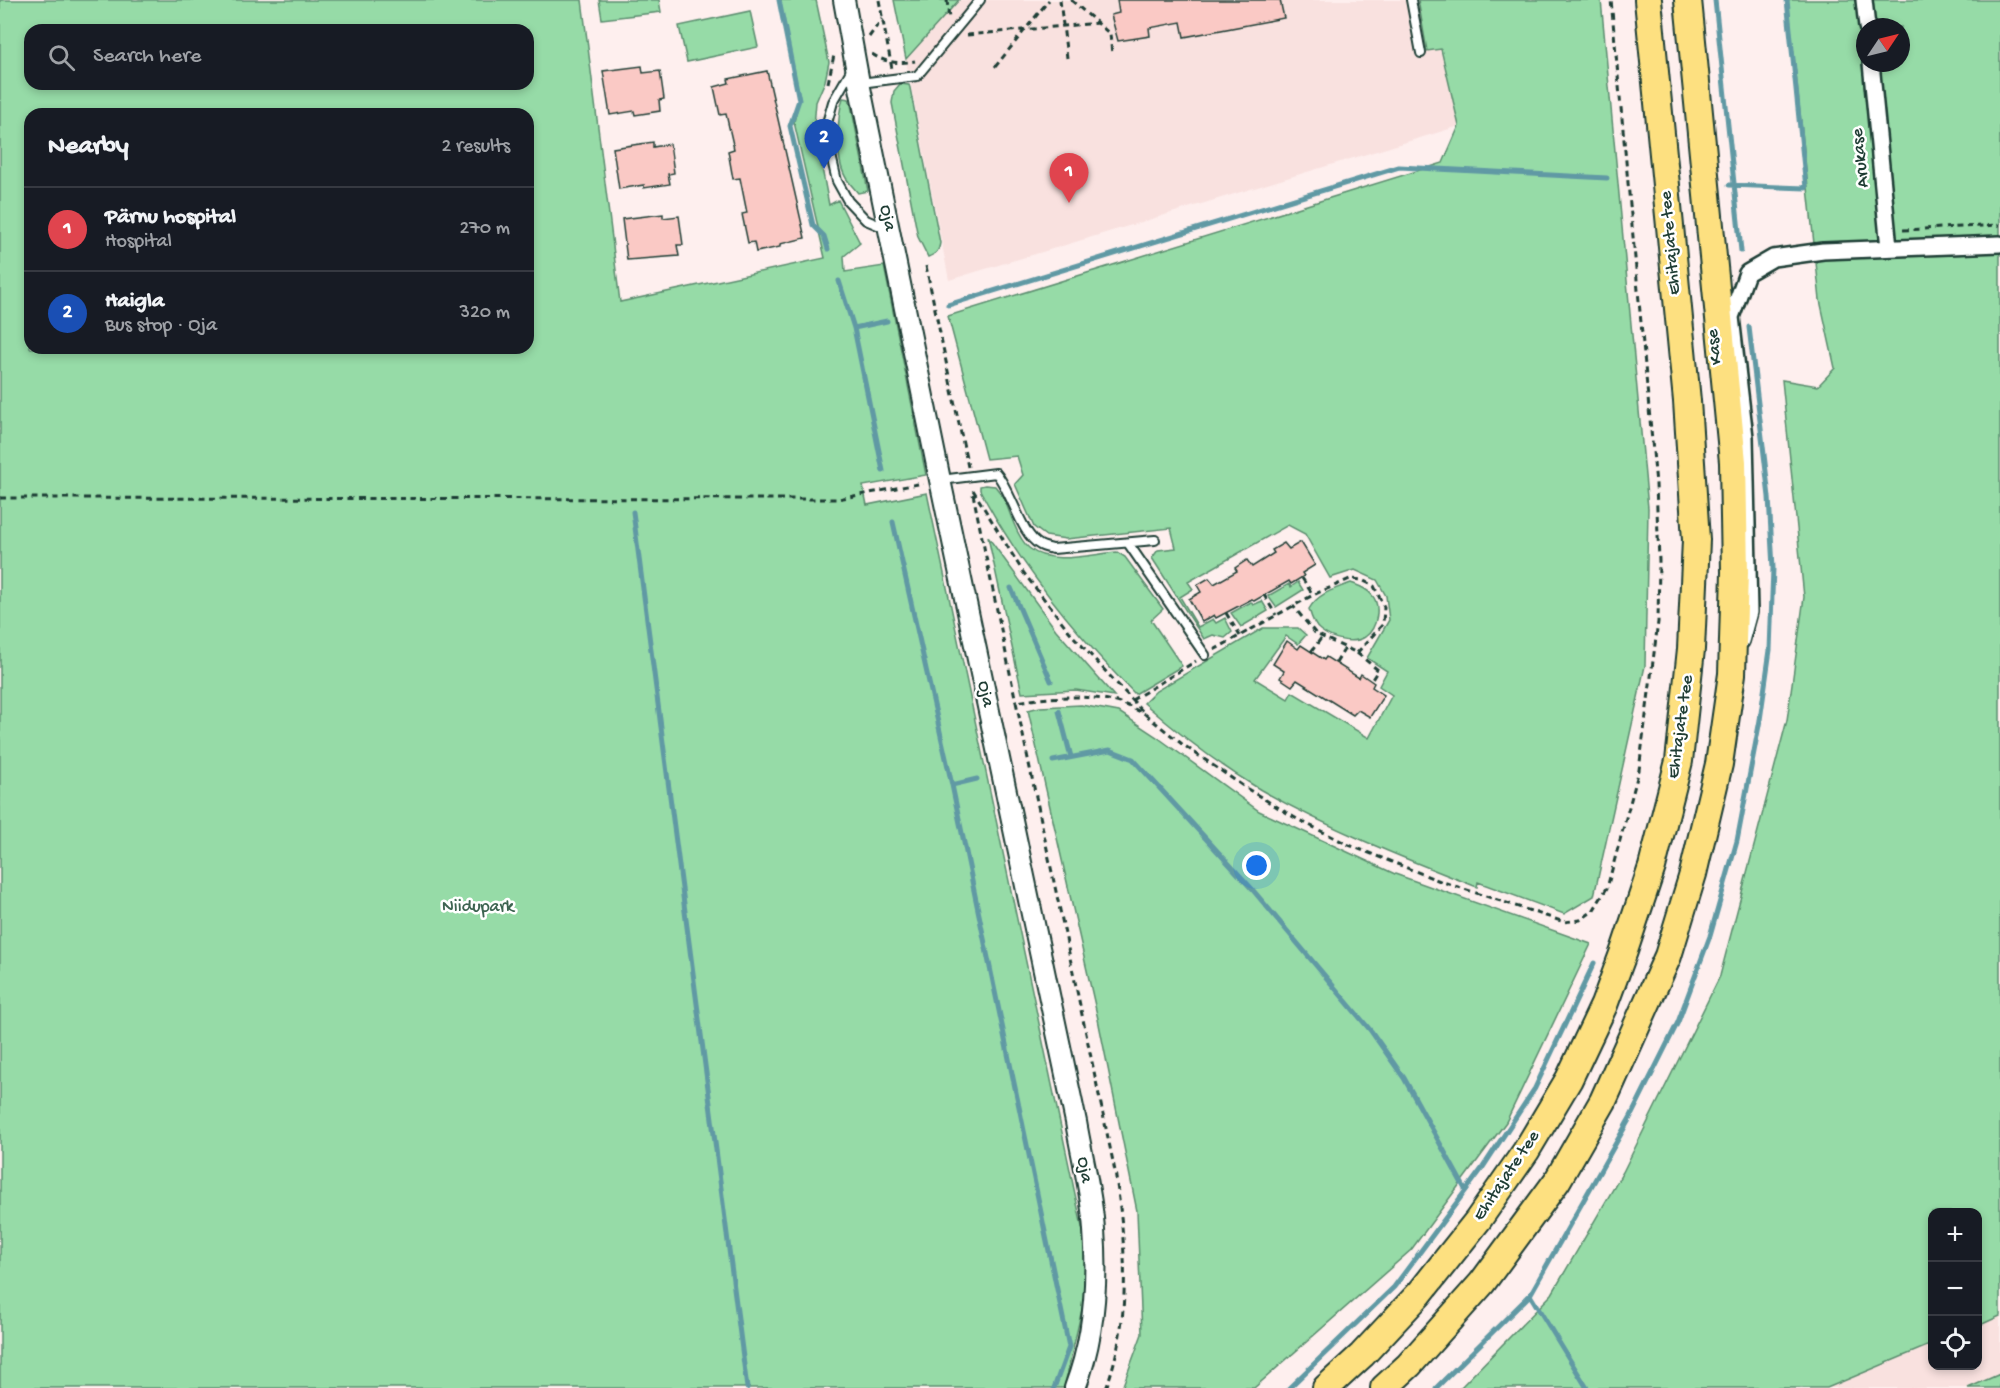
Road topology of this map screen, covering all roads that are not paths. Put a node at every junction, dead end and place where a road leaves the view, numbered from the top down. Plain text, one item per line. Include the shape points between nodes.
1 (844, 0) edge
2 (980, 0) edge
3 (1411, 0) edge
4 (1648, 0) edge
5 (1688, 0) edge
6 (1864, 0) edge
7 (1866, 18) edge
8 (1421, 53) dead end
9 (862, 57) junction
10 (1872, 72) edge
11 (859, 83) junction
12 (890, 230) junction
13 (2000, 244) edge
14 (1889, 248) junction
15 (940, 480) junction
16 (1155, 540) dead end
17 (1128, 543) junction
18 (1205, 655) road end
19 (1732, 674) junction
20 (1075, 1388) edge
21 (1326, 1388) edge
22 (1384, 1388) edge

1 - 9 street, Oja
2 - 11 lane via 916,76
3 - 8 lane
4 - 21 highway, Ehitajate tee via 1687,401 1696,540 1691,649 1679,761 1652,867 1624,951 1604,1005 1569,1078 1526,1151 1478,1220 1419,1293
5 - 19 highway via 1733,462
6 - 7 street
9 - 11 street, Oja
9 - 12 lane via 833,102 825,130 837,181 848,201 866,220
10 - 14 street, Arukase
11 - 12 street, Oja
12 - 15 street, Oja
13 - 14 street, Kase
14 - 19 street, Kase via 1773,258 1747,273 1731,317 1745,436 1749,612
15 - 17 lane via 996,473 1010,494 1022,526 1040,545 1053,549
15 - 20 street, Oja via 1076,1122 1094,1228 1096,1292 1083,1367
16 - 17 lane
17 - 18 lane
19 - 22 highway via 1719,764 1693,874 1668,956 1603,1101 1557,1180 1482,1283

